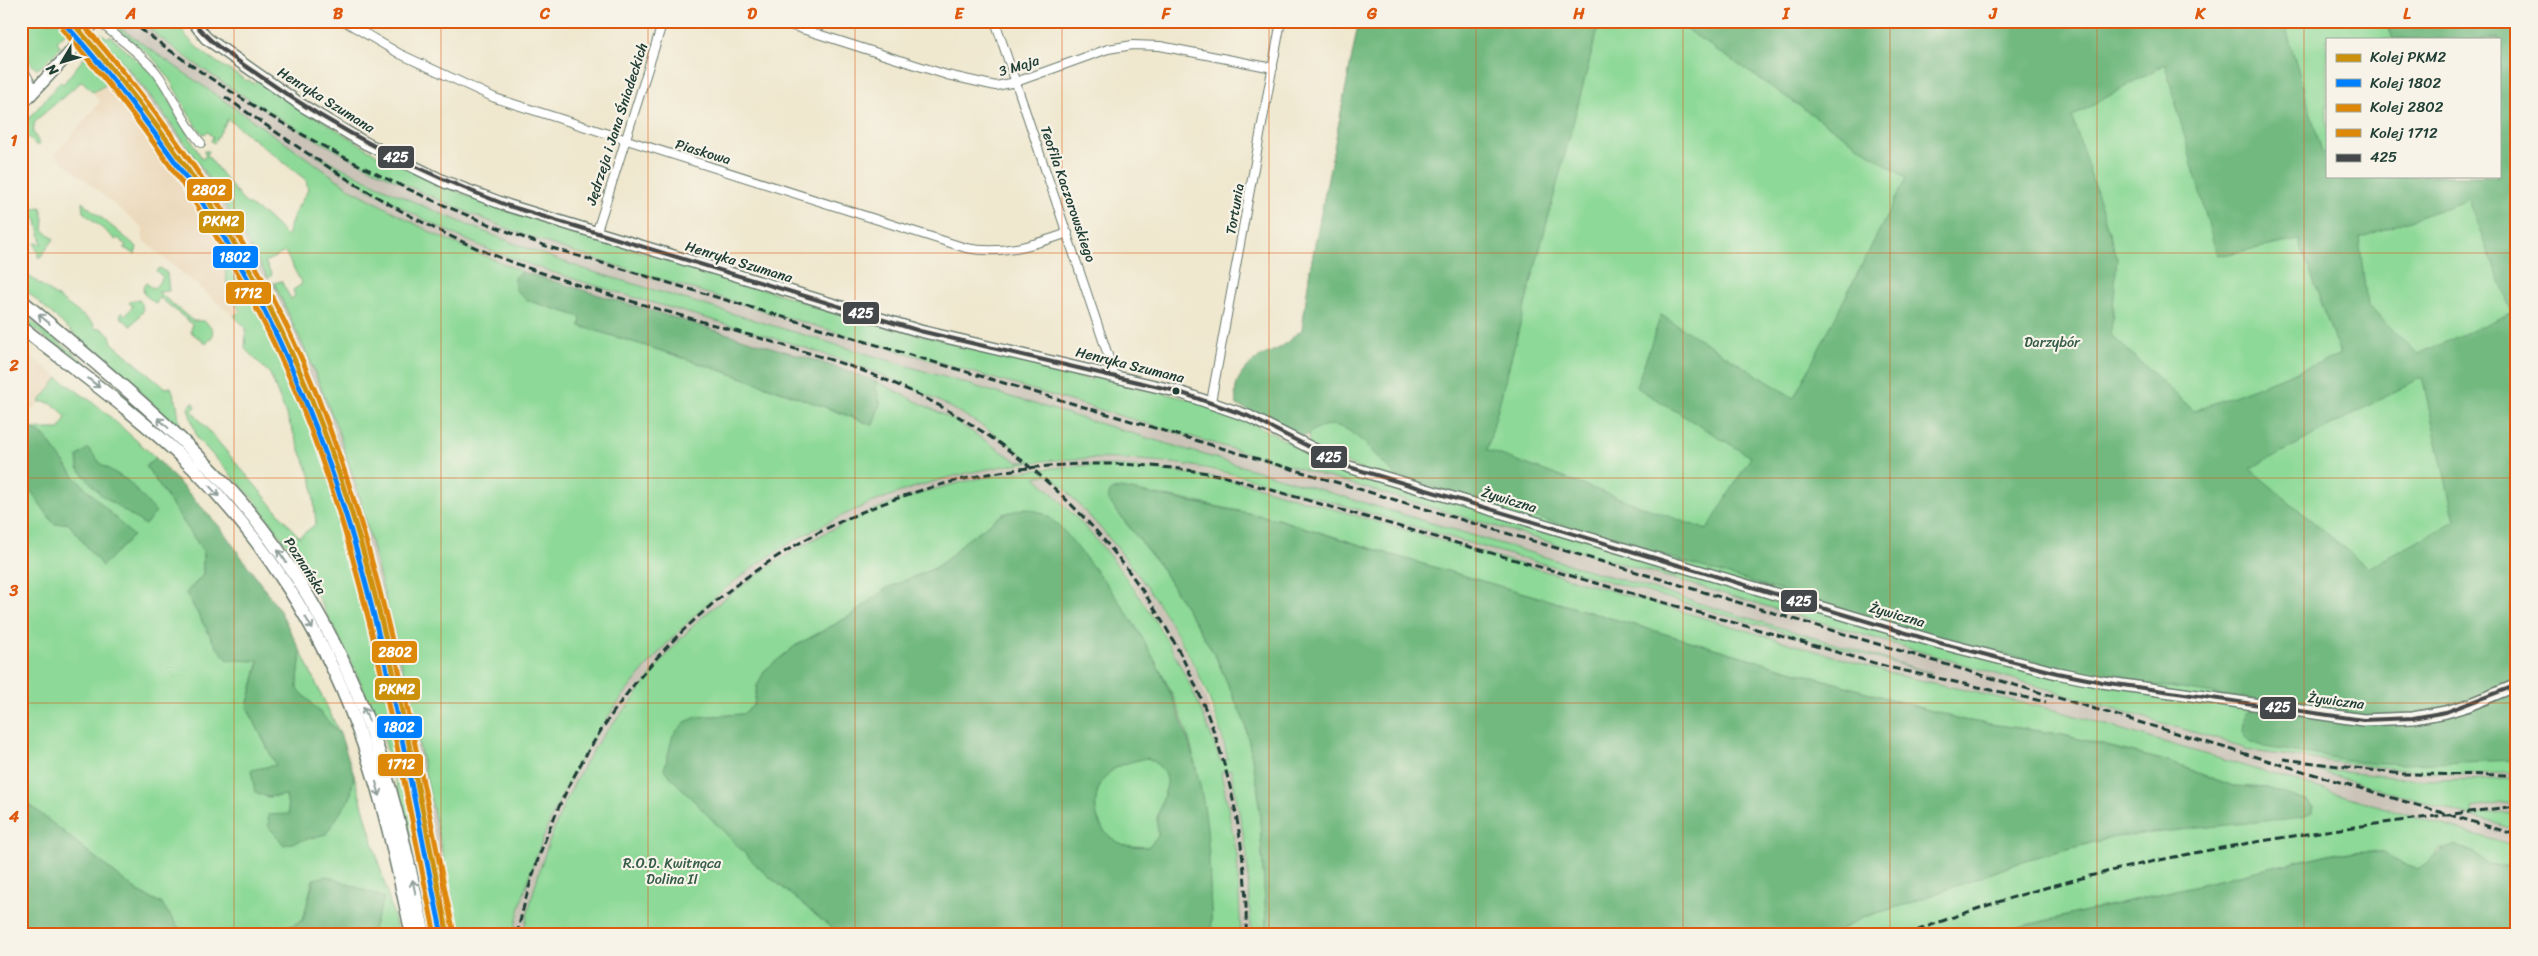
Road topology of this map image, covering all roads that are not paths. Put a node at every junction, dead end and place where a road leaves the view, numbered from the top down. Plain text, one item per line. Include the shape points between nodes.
1 (97, 21) edge
2 (193, 21) edge
3 (344, 21) edge
4 (663, 21) edge
5 (777, 21) edge
6 (995, 21) edge
7 (1282, 21) edge
8 (21, 65) edge
9 (1273, 68) junction
10 (1016, 82) junction
11 (35, 91) junction
12 (21, 105) edge
13 (625, 140) junction
14 (201, 143) dead end
15 (1068, 233) junction
16 (596, 234) junction
17 (21, 300) edge
18 (21, 327) edge
19 (1115, 376) junction
20 (1211, 402) junction
21 (1286, 435) joint
22 (2517, 685) edge
23 (412, 935) edge
24 (424, 935) edge

1 - 11 street
1 - 14 street via 145,60
2 - 16 street, Henryka Szumana via 200,33 214,44 311,111 406,164 509,206
3 - 13 street, Piaskowa via 386,48 471,88
4 - 13 street, Jędrzeja i Jana Śniadeckich
5 - 10 street, 3 Maja via 959,78 996,86
6 - 10 street, Teofila Kaczorowskiego
7 - 9 street, Tortunia
8 - 11 street
9 - 10 street, 3 Maja via 1146,45 1108,49
9 - 20 street, Tortunia
10 - 15 street, Teofila Kaczorowskiego
11 - 12 street
13 - 15 street, Piaskowa via 974,249 1014,249
13 - 16 street, Jędrzeja i Jana Śniadeckich
15 - 19 street, Teofila Kaczorowskiego
16 - 19 street, Henryka Szumana via 920,331
24 -> 17 main road, Poznańska via 379,751 349,673 304,591 243,505 206,464
18 -> 23 main road, Poznańska via 129,410 183,458 237,518 285,584 320,642 357,725 383,808
19 - 20 street, Henryka Szumana
20 - 21 street, Henryka Szumana
21 - 22 street, Żywiczna via 1336,462 1376,476 1900,632 2077,677 2376,720 2446,712

